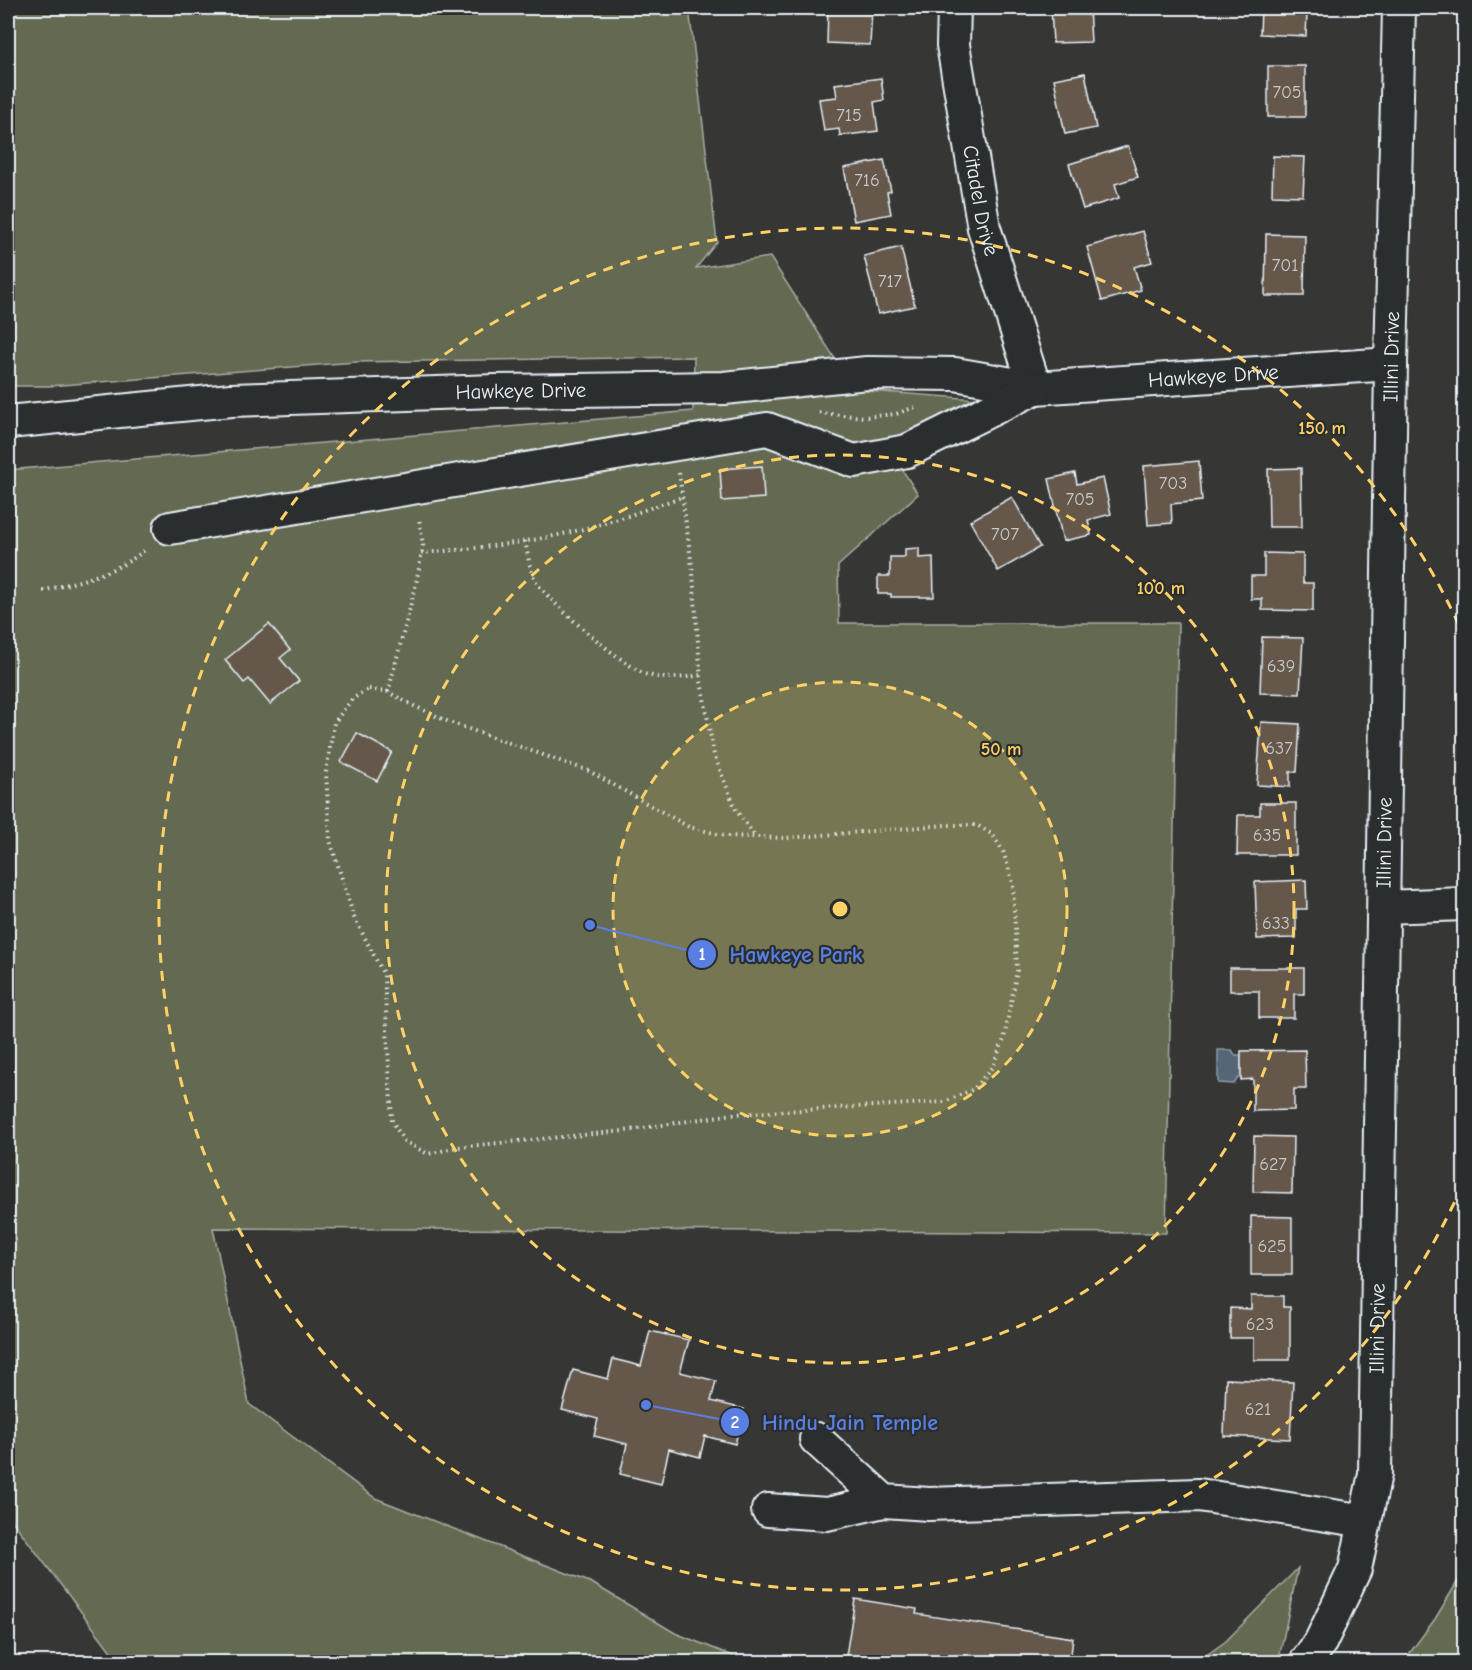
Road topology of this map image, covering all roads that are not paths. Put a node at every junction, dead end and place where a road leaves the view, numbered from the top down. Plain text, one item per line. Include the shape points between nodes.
1 (954, 8) edge
2 (1399, 8) edge
3 (1391, 364) junction
4 (1035, 387) junction
5 (8, 422) edge
6 (170, 528) road end
7 (1464, 904) edge
8 (1384, 907) junction
9 (816, 1439) dead end
10 (884, 1501) junction
11 (768, 1510) dead end
12 (1365, 1521) junction
13 (1306, 1662) edge

1 - 4 street, Citadel Drive via 953,45 984,228
2 - 3 street, Illini Drive
3 - 4 street, Hawkeye Drive
3 - 8 street, Illini Drive
4 - 5 street, Hawkeye Drive via 954,374 867,373 724,388 231,400
4 - 6 street, Hawkeye Drive via 907,451 854,461 767,429
7 - 8 street
8 - 12 street, Illini Drive via 1375,1474
9 - 10 street
10 - 11 street via 827,1514
10 - 12 street via 929,1504 1199,1495
12 - 13 street, Illini Drive via 1356,1569 1321,1641

